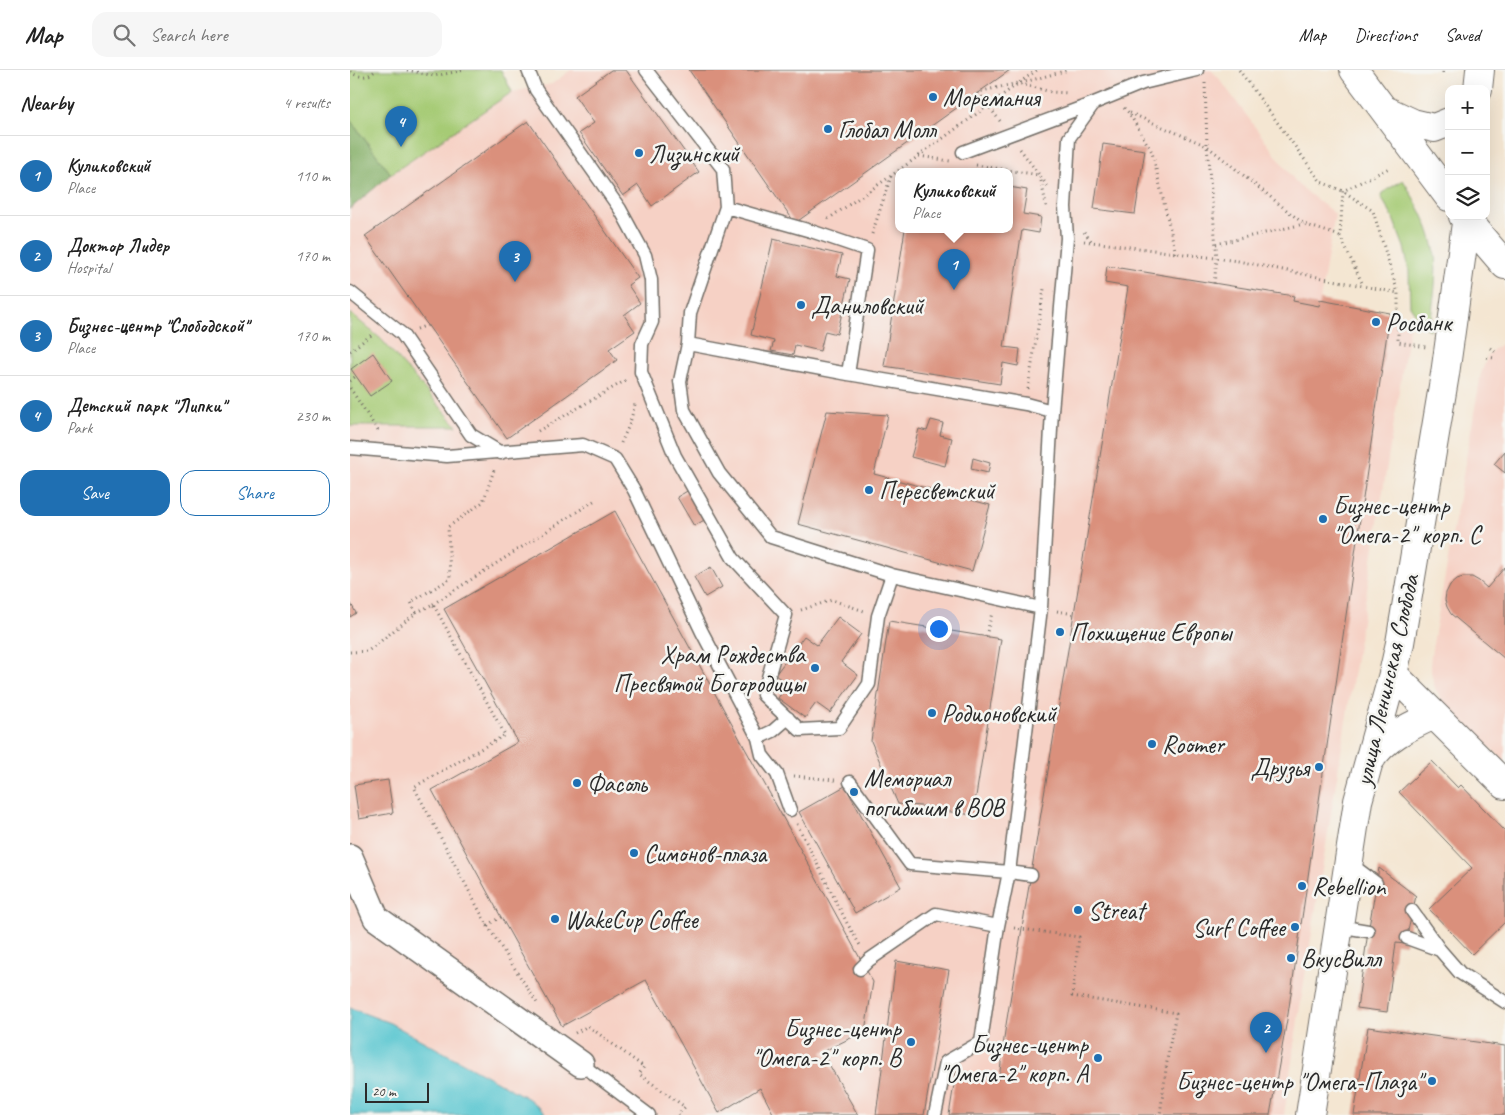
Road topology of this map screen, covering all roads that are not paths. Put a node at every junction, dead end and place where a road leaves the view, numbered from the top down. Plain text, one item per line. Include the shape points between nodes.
1 (528, 70) edge
2 (646, 70) edge
3 (1354, 70) edge
4 (1480, 70) edge
5 (1201, 75) edge
6 (1478, 85) edge
7 (1094, 103) junction
8 (1382, 108) junction
9 (1445, 124) edge
10 (963, 152) dead end
11 (1445, 192) edge
12 (726, 207) junction
13 (1466, 220) edge
14 (1468, 220) edge
15 (1505, 265) edge
16 (350, 292) edge
17 (688, 344) junction
18 (848, 374) junction
19 (1052, 411) junction
20 (350, 448) edge
21 (501, 453) junction
22 (892, 575) junction
23 (1041, 608) junction
24 (1400, 643) junction
25 (1393, 674) junction
26 (1434, 715) junction
27 (788, 718) junction
28 (758, 738) junction
29 (1366, 767) junction
30 (1502, 777) edge
31 (850, 782) road end
32 (790, 810) road end
33 (350, 857) edge
34 (1348, 862) junction
35 (1009, 872) junction
36 (1031, 875) dead end
37 (1376, 884) dead end
38 (1412, 911) dead end
39 (998, 926) junction
40 (1338, 926) junction
41 (1368, 931) dead end
42 (1407, 938) dead end
43 (1440, 950) junction
44 (865, 965) road end
45 (1505, 1002) edge
46 (581, 1064) joint
47 (649, 1115) edge
48 (936, 1115) edge
49 (1310, 1115) edge

1 - 27 lane via 536,90 620,210 645,255 651,280 652,322 642,344 641,372 675,456 733,558 786,615 763,695
2 - 12 lane via 724,168
3 - 8 street
4 - 6 street
5 - 7 lane via 1143,83
7 - 10 lane
7 - 19 lane via 1069,138 1065,207 1068,238
8 - 9 street via 1413,124 1434,128
8 - 11 street
12 - 17 lane via 690,314
12 - 18 lane via 867,250
13 - 24 street, улица Ленинская Слобода via 1447,358
14 - 15 street
16 - 21 lane via 402,334 471,435
17 - 18 lane
17 - 22 lane via 680,382 684,410 719,473 771,537
18 - 19 lane
19 - 23 lane
20 - 21 lane via 447,456
21 - 28 lane via 584,446 615,459 634,490 702,632
22 - 23 lane
22 - 27 lane via 878,616 869,684 839,728 800,730
23 - 35 lane
24 - 25 street, улица Ленинская Слобода
24 - 26 street via 1416,684
25 - 26 street
25 - 29 street, улица Ленинская Слобода
26 - 29 street via 1392,737
26 - 30 street
27 - 28 lane
28 - 32 lane via 762,755 777,774
29 - 34 street, улица Ленинская Слобода
31 - 35 lane via 910,864
33 - 46 street via 376,918
34 - 37 lane
34 - 40 street, улица Ленинская Слобода
35 - 36 lane
35 - 39 lane
38 - 43 lane
39 - 44 lane via 936,914
39 - 48 lane via 981,1042 946,1062
40 - 41 lane
40 - 49 street, улица Ленинская Слобода
42 - 43 lane
43 - 45 lane via 1460,973
46 - 47 lane

